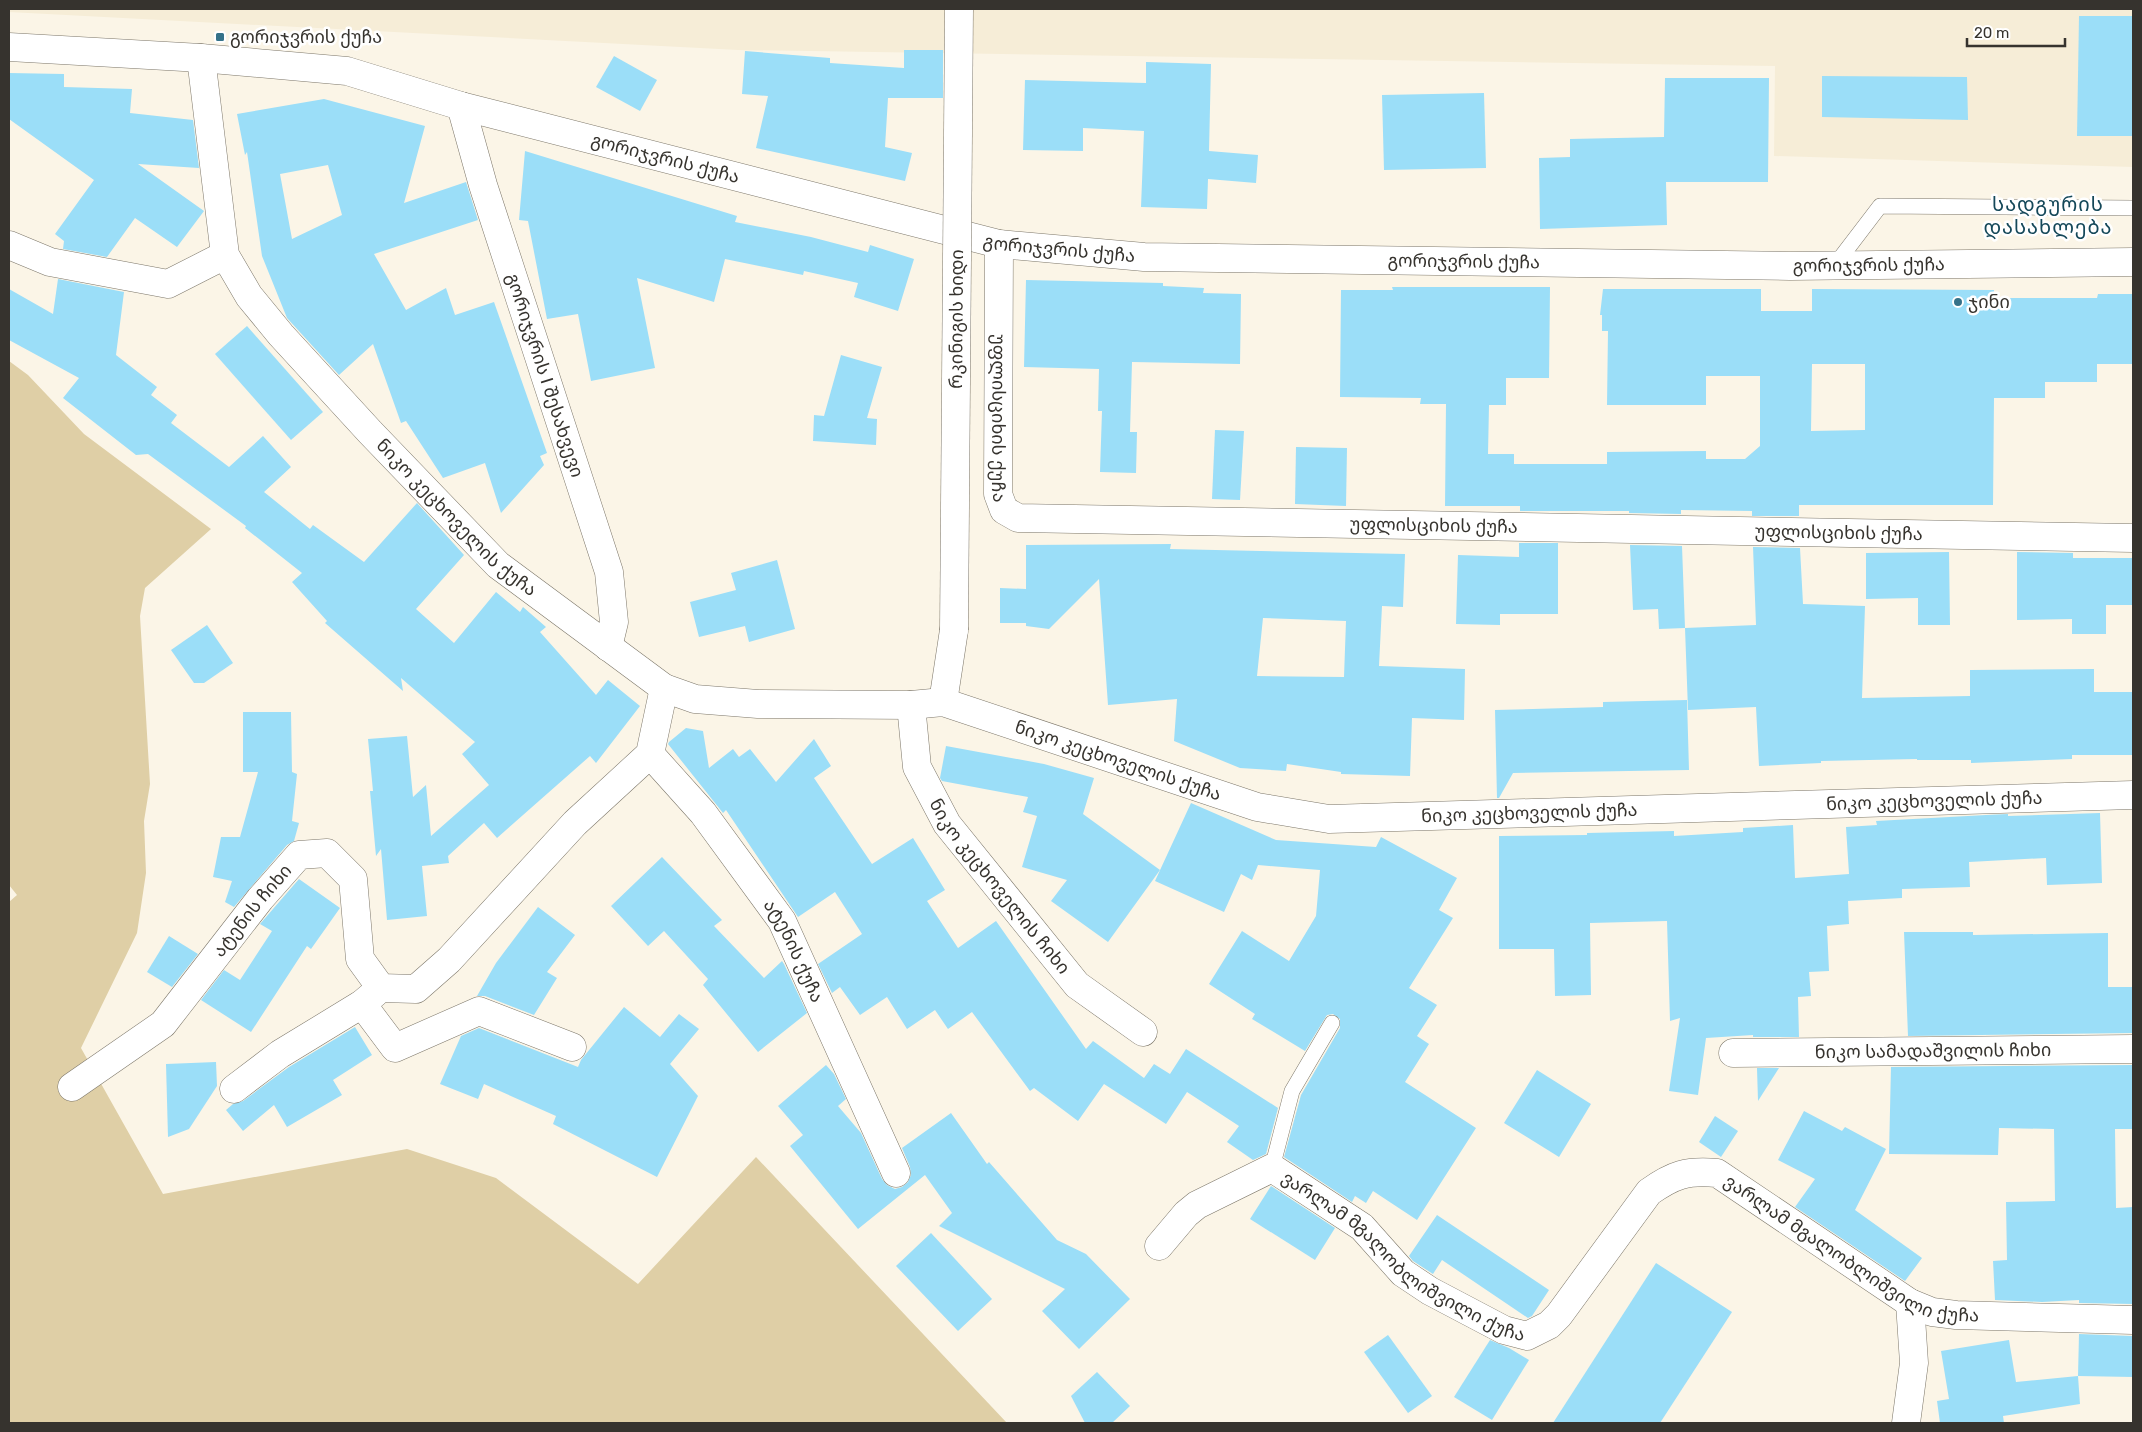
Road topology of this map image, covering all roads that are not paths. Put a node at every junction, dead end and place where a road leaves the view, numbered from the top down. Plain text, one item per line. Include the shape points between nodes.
1 (959, 9) edge
2 (9, 47) edge
3 (201, 58) junction
4 (461, 106) junction
5 (2133, 208) edge
6 (999, 244) junction
7 (9, 245) edge
8 (225, 255) junction
9 (2133, 262) edge
10 (1835, 265) junction
11 (2133, 538) edge
12 (608, 647) junction
13 (664, 688) junction
14 (943, 702) junction
15 (912, 705) junction
16 (650, 754) junction
17 (2133, 795) edge
18 (372, 996) junction
19 (1332, 1024) dead end
20 (1143, 1032) dead end
21 (572, 1047) dead end
22 (2133, 1049) edge
23 (1733, 1053) dead end
24 (72, 1087) dead end
25 (234, 1089) dead end
26 (1272, 1168) junction
27 (896, 1174) dead end
28 (1159, 1246) dead end
29 (1910, 1303) junction
30 (2133, 1320) edge
31 (1906, 1423) edge

1 - 14 street, რკინიგის ხიდი, bridge via 954,630
2 - 3 street, გორიჯვრის ქუჩა
3 - 4 street, გორიჯვრის ქუჩა via 347,71
3 - 8 street, ნიკო კეცხოველის ქუჩა
4 - 6 street, გორიჯვრის ქუჩა
4 - 12 street, გორიჯვრის I შესახვევი via 609,572 614,622
5 - 10 lane via 1880,206
6 - 10 street, გორიჯვრის ქუჩა via 1144,257
6 - 11 street, უფლისციხის ქუჩა via 998,494 1004,510 1018,518
7 - 8 street via 50,262 168,284
8 - 12 street, ნიკო კეცხოველის ქუჩა via 249,296 281,335 498,565
9 - 10 street, გორიჯვრის ქუჩა
12 - 13 street, ნიკო კეცხოველის ქუჩა
13 - 15 street, ნიკო კეცხოველის ქუჩა via 695,699 758,704
13 - 16 street
14 - 15 street, ნიკო კეცხოველის ქუჩა
14 - 17 street, ნიკო კეცხოველის ქუჩა via 1257,808 1329,819
15 - 20 street, ნიკო კეცხოველის ჩიხი via 917,767 947,824 1077,986
16 - 18 street via 575,823 449,960 416,989
16 - 27 street, ატენის ქუჩა via 703,813 782,921
18 - 21 street, ატენის ჩიხი via 395,1048 479,1012
18 - 24 street, ატენის ჩიხი via 360,958 353,879 327,853 299,855 260,898 163,1024
18 - 25 street via 280,1054
19 - 26 lane via 1292,1090
22 - 23 street, ნიკო სამადაშვილის ჩიხი
26 - 28 street, ვარლამ მგალობლიშვილი ქუჩა via 1197,1205
26 - 29 street, ვარლამ მგალობლიშვილი ქუჩა via 1362,1227 1403,1274 1504,1330 1527,1336 1549,1325 1559,1315 1649,1192 1669,1178 1699,1171 1716,1173
29 - 30 street, ვარლამ მგალობლიშვილი ქუჩა via 1932,1312 1956,1315
29 - 31 street via 1914,1363

